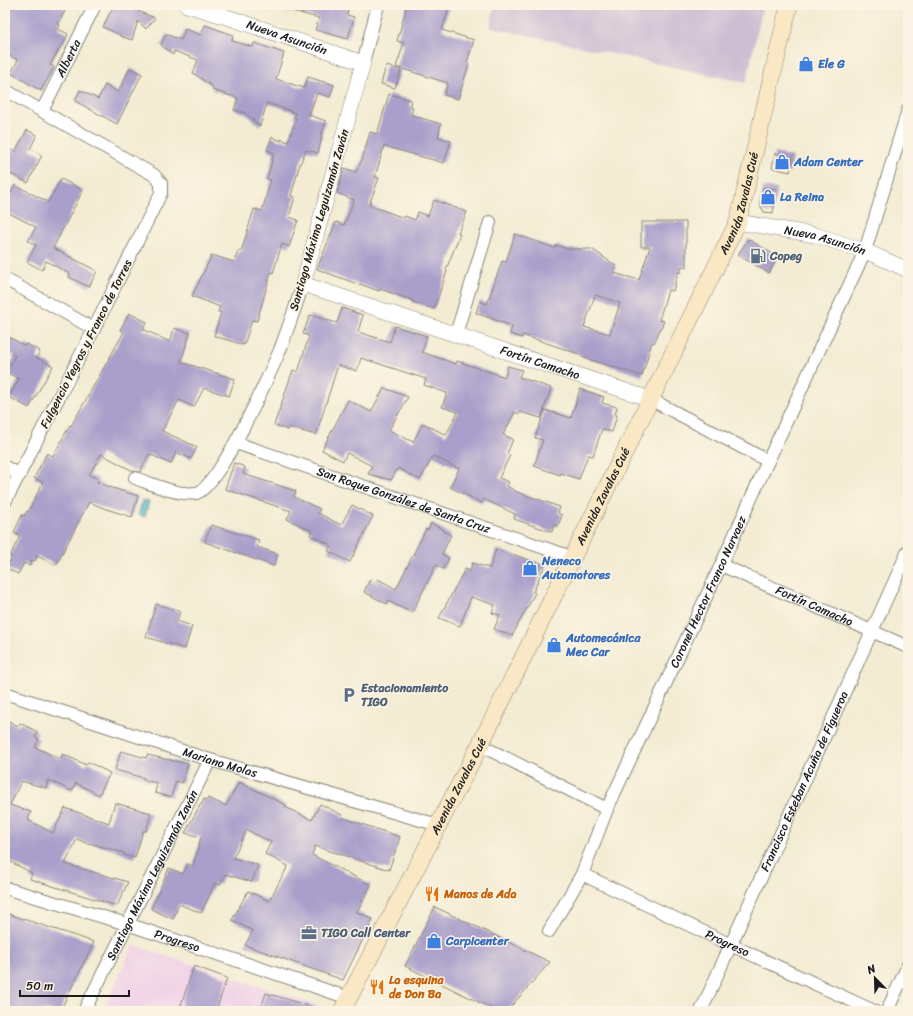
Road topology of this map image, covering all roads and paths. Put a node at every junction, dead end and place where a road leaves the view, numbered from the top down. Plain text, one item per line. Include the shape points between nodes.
1 (95, 5) edge
2 (187, 5) edge
3 (378, 5) edge
4 (789, 5) edge
5 (363, 63) junction
6 (5, 90) edge
7 (908, 110) edge
8 (42, 111) junction
9 (490, 222) dead end
10 (738, 222) junction
11 (865, 251) junction
12 (908, 270) edge
13 (5, 279) edge
14 (303, 284) junction
15 (94, 329) junction
16 (456, 334) junction
17 (650, 400) junction
18 (236, 443) junction
19 (768, 461) junction
20 (5, 467) edge
21 (20, 475) junction
22 (134, 478) dead end
23 (5, 502) edge
24 (908, 551) edge
25 (571, 557) junction
26 (721, 565) junction
27 (872, 632) junction
28 (908, 647) edge
29 (5, 693) edge
30 (480, 745) junction
31 (210, 760) junction
32 (607, 809) junction
33 (438, 825) junction
34 (582, 874) junction
35 (5, 888) edge
36 (127, 924) junction
37 (549, 931) dead end
38 (731, 945) junction
39 (908, 965) edge
40 (345, 1005) edge
41 (84, 1011) edge
42 (701, 1011) edge
43 (874, 1011) edge
44 (887, 1011) edge

1 - 8 street, Alberta
2 - 5 street, Nueva Asunción
3 - 5 street, Santiago Máximo Leguizamón Zaván
4 - 10 main road, Avenida Zavalas Cué
5 - 14 street, Santiago Máximo Leguizamón Zaván
6 - 8 street
7 - 11 street, Coronel Hector Franco Narvaez
8 - 15 street, Fulgencio Yegros y Franco de Torres via 154,175 161,184 161,193
9 - 16 street
10 - 11 street, Nueva Asunción via 815,235
10 - 17 main road, Avenida Zavalas Cué
11 - 12 street, Nueva Asunción
11 - 19 street, Coronel Hector Franco Narvaez
13 - 15 street
14 - 16 street, Fortín Camacho
14 - 18 street, Santiago Máximo Leguizamón Zaván via 279,351
15 - 21 street, Fulgencio Yegros y Franco de Torres
16 - 17 street, Fortín Camacho
17 - 19 street, Fortín Camacho
17 - 25 main road, Avenida Zavalas Cué
18 - 22 street, Santiago Máximo Leguizamón Zaván via 207,486 198,493 180,493
18 - 25 street, San Roque González de Santa Cruz
19 - 26 street, Coronel Hector Franco Narvaez
20 - 21 street
21 - 23 street, Fulgencio Yegros y Franco de Torres
24 - 27 street, Francisco Esteban Acuña de Figueroa
25 - 30 main road, Avenida Zavalas Cué
26 - 27 street, Fortín Camacho
26 - 32 street, Coronel Hector Franco Narvaez
27 - 28 street, Fortín Camacho
27 - 38 street, Francisco Esteban Acuña de Figueroa
29 - 31 street, Mariano Molas
30 - 32 street
30 - 33 main road, Avenida Zavalas Cué
31 - 33 street, Mariano Molas
31 - 36 street, Santiago Máximo Leguizamón Zaván
32 - 34 street, Coronel Hector Franco Narvaez
33 - 40 main road, Avenida Zavalas Cué
34 - 37 street, Coronel Hector Franco Narvaez
34 - 38 street, Progreso
35 - 36 street, Progreso
36 - 40 street, Progreso
36 - 41 street, Santiago Máximo Leguizamón Zaván
38 - 42 street, Francisco Esteban Acuña de Figueroa
38 - 43 street, Progreso
39 - 44 street

